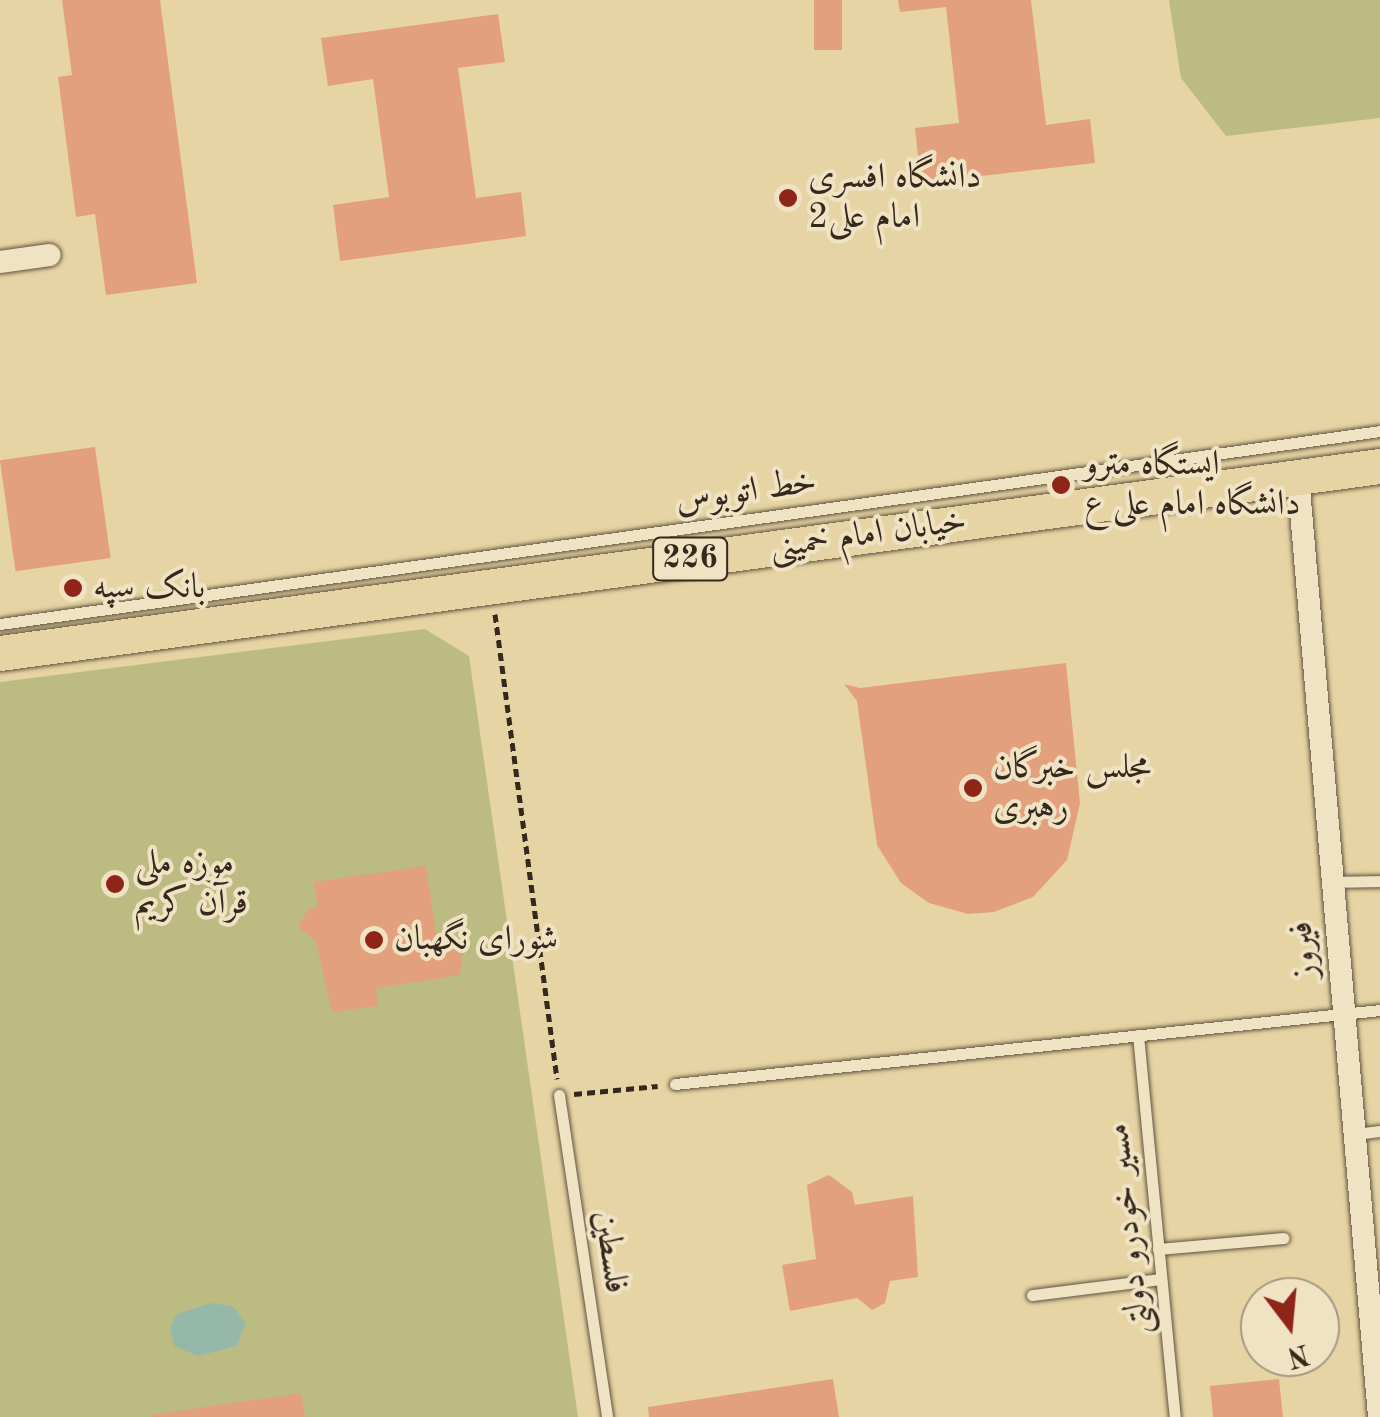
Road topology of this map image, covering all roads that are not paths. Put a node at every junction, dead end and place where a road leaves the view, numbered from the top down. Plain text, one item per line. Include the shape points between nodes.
1 (50, 255) dead end
2 (0, 262) edge
3 (1380, 432) edge
4 (1380, 466) edge
5 (1298, 477) junction
6 (0, 624) edge
7 (0, 653) edge
8 (1380, 880) edge
9 (1333, 882) junction
10 (1380, 1010) edge
11 (1344, 1013) junction
12 (1138, 1035) junction
13 (676, 1084) road end
14 (559, 1095) road end
15 (1380, 1131) edge
16 (1354, 1134) junction
17 (1284, 1238) dead end
18 (1158, 1249) junction
19 (1161, 1279) junction
20 (1032, 1295) dead end
21 (1378, 1382) edge
22 (607, 1417) edge
23 (1175, 1417) edge
24 (1379, 1417) edge

1 - 2 street
3 - 6 lane, خط اتوبوس
4 - 5 main road, خیابان امام خمینی / 226
5 - 7 main road, خیابان امام خمینی / 226
5 - 9 street, فیروز
8 - 9 lane
9 - 11 street, فیروز
10 - 11 lane
11 - 12 lane
11 - 16 street, فیروز
12 - 13 lane
12 - 18 lane, مسیر خودرو دولتی
14 - 22 lane, فلسطین
15 - 16 lane
16 - 21 street, فیروز
17 - 18 lane
18 - 19 lane, مسیر خودرو دولتی
19 - 20 lane
19 - 23 lane, مسیر خودرو دولتی
21 - 24 street, فیروز

